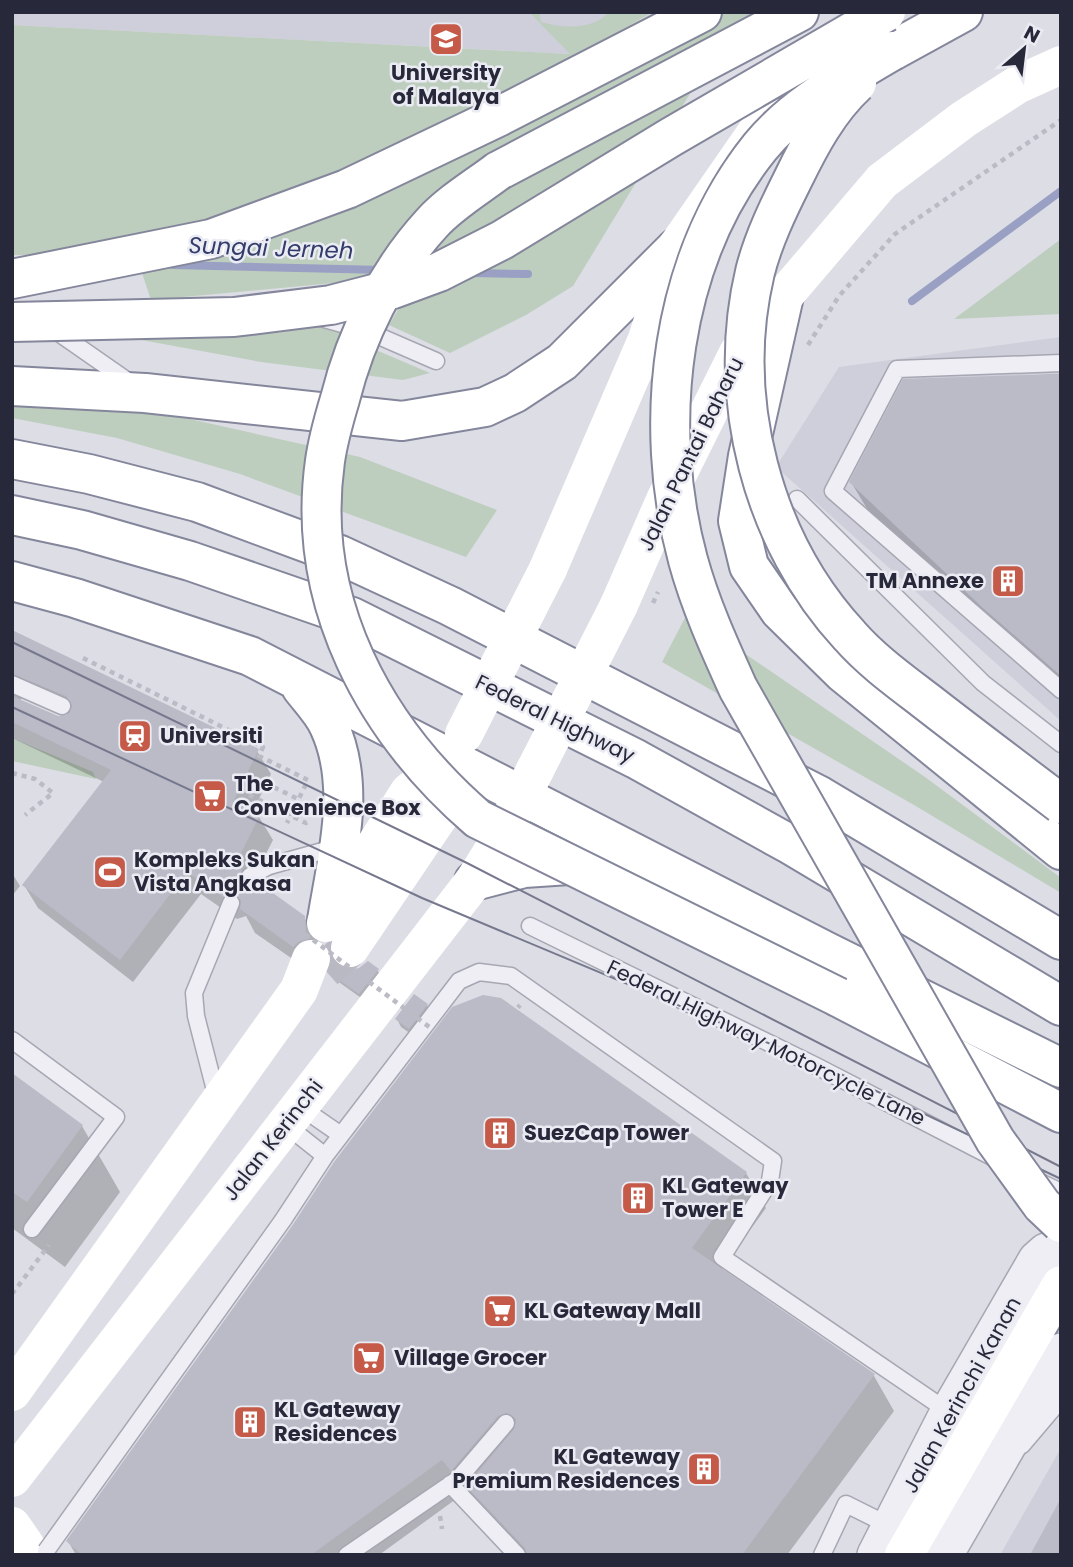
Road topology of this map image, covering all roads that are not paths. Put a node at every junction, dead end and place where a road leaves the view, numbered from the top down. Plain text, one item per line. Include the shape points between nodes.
1 (702, 12) edge
2 (799, 12) edge
3 (850, 12) edge
4 (886, 12) edge
5 (963, 12) edge
6 (892, 51) junction
7 (1061, 65) edge
8 (676, 248) junction
9 (784, 296) junction
10 (14, 302) edge
11 (70, 304) dead end
12 (436, 361) dead end
13 (1061, 363) edge
14 (12, 386) edge
15 (145, 393) junction
16 (12, 459) edge
17 (797, 499) dead end
18 (12, 515) edge
19 (12, 581) edge
20 (295, 680) junction
21 (12, 684) edge
22 (1061, 690) edge
23 (62, 706) dead end
24 (1061, 744) edge
25 (457, 747) junction
26 (528, 783) junction
27 (1061, 804) edge
28 (379, 838) junction
29 (339, 847) junction
30 (1061, 849) edge
31 (676, 874) junction
32 (250, 876) dead end
33 (474, 881) junction
34 (231, 903) dead end
35 (530, 926) dead end
36 (1061, 940) edge
37 (322, 953) junction
38 (853, 1004) junction
39 (1061, 1006) edge
40 (12, 1040) edge
41 (1061, 1068) edge
42 (219, 1104) junction
43 (1061, 1113) edge
44 (292, 1115) junction
45 (341, 1135) junction
46 (325, 1156) junction
47 (1002, 1162) dead end
48 (1042, 1183) dead end
49 (1061, 1192) edge
50 (1061, 1223) edge
51 (32, 1229) dead end
52 (1053, 1264) edge
53 (1061, 1352) edge
54 (12, 1392) edge
55 (1061, 1399) edge
56 (949, 1412) junction
57 (506, 1423) dead end
58 (12, 1478) edge
59 (985, 1480) junction
60 (450, 1484) junction
61 (12, 1526) edge
62 (905, 1547) edge
63 (31, 1552) edge
64 (347, 1555) edge
65 (517, 1555) edge
66 (822, 1555) edge

1 - 10 main road via 347,189 211,239
2 - 38 main road, bridge via 498,171 433,221 377,300 349,364 325,460 321,521 327,570 355,661 373,699 450,795 478,819
3 - 8 main road via 789,86
4 - 10 main road, bridge via 502,240 393,289 331,305 234,317
5 - 6 main road
6 - 27 main road, bridge via 836,102 776,211 755,271 747,323 748,422 779,526 849,636
6 - 50 main road, bridge via 812,98 761,146 717,212 694,269 676,348 670,429 674,499 688,561 738,688 995,1140 1042,1205
7 - 9 main road, Jalan Pantai Baharu via 1017,85 964,119 882,181
8 - 15 main road via 562,362 485,407 402,421
8 - 25 main road, bridge via 648,340 548,569
9 - 26 main road, Jalan Pantai Baharu, bridge via 738,353 619,605
9 - 30 main road via 738,521 749,566 780,611 843,673
10 - 15 lane
11 - 12 lane via 272,305 368,331
13 - 22 lane via 897,369 833,491
14 - 15 main road
16 - 36 main road via 197,502 340,555 499,630 820,796
17 - 24 lane via 984,683
18 - 39 main road, Federal Highway via 190,561 352,617 636,759 803,852
19 - 20 main road via 189,634 250,656
20 - 25 main road
20 - 29 main road via 328,723 341,761 344,783
21 - 23 lane
25 - 26 main road
25 - 28 main road via 408,792
25 - 37 main road via 444,809
26 - 31 main road
26 - 33 main road, Jalan Kerinchi
28 - 29 lane
28 - 37 main road
29 - 32 lane via 269,866
29 - 37 main road
31 - 33 main road via 610,863 552,864
31 - 41 main road
33 - 44 main road, Jalan Kerinchi
34 - 42 lane via 194,993
35 - 47 lane, Federal Highway Motorcycle Lane
37 - 42 main road
38 - 43 main road
38 - 52 street via 982,1107 1026,1179
40 - 51 lane via 116,1117
42 - 54 main road
44 - 45 lane
44 - 46 lane
44 - 58 main road, Jalan Kerinchi
45 - 46 lane
45 - 56 lane via 459,981 479,972 511,976 773,1161 770,1181 718,1263
46 - 63 lane, bridge via 283,1220
48 - 49 lane
52 - 56 street, Jalan Kerinchi Kanan
52 - 62 main road
53 - 59 street
55 - 59 lane via 1035,1433
56 - 62 street, Jalan Kerinchi Kanan
57 - 60 lane
59 - 62 street
60 - 64 lane
60 - 65 lane
61 - 63 main road
62 - 66 lane via 846,1504

